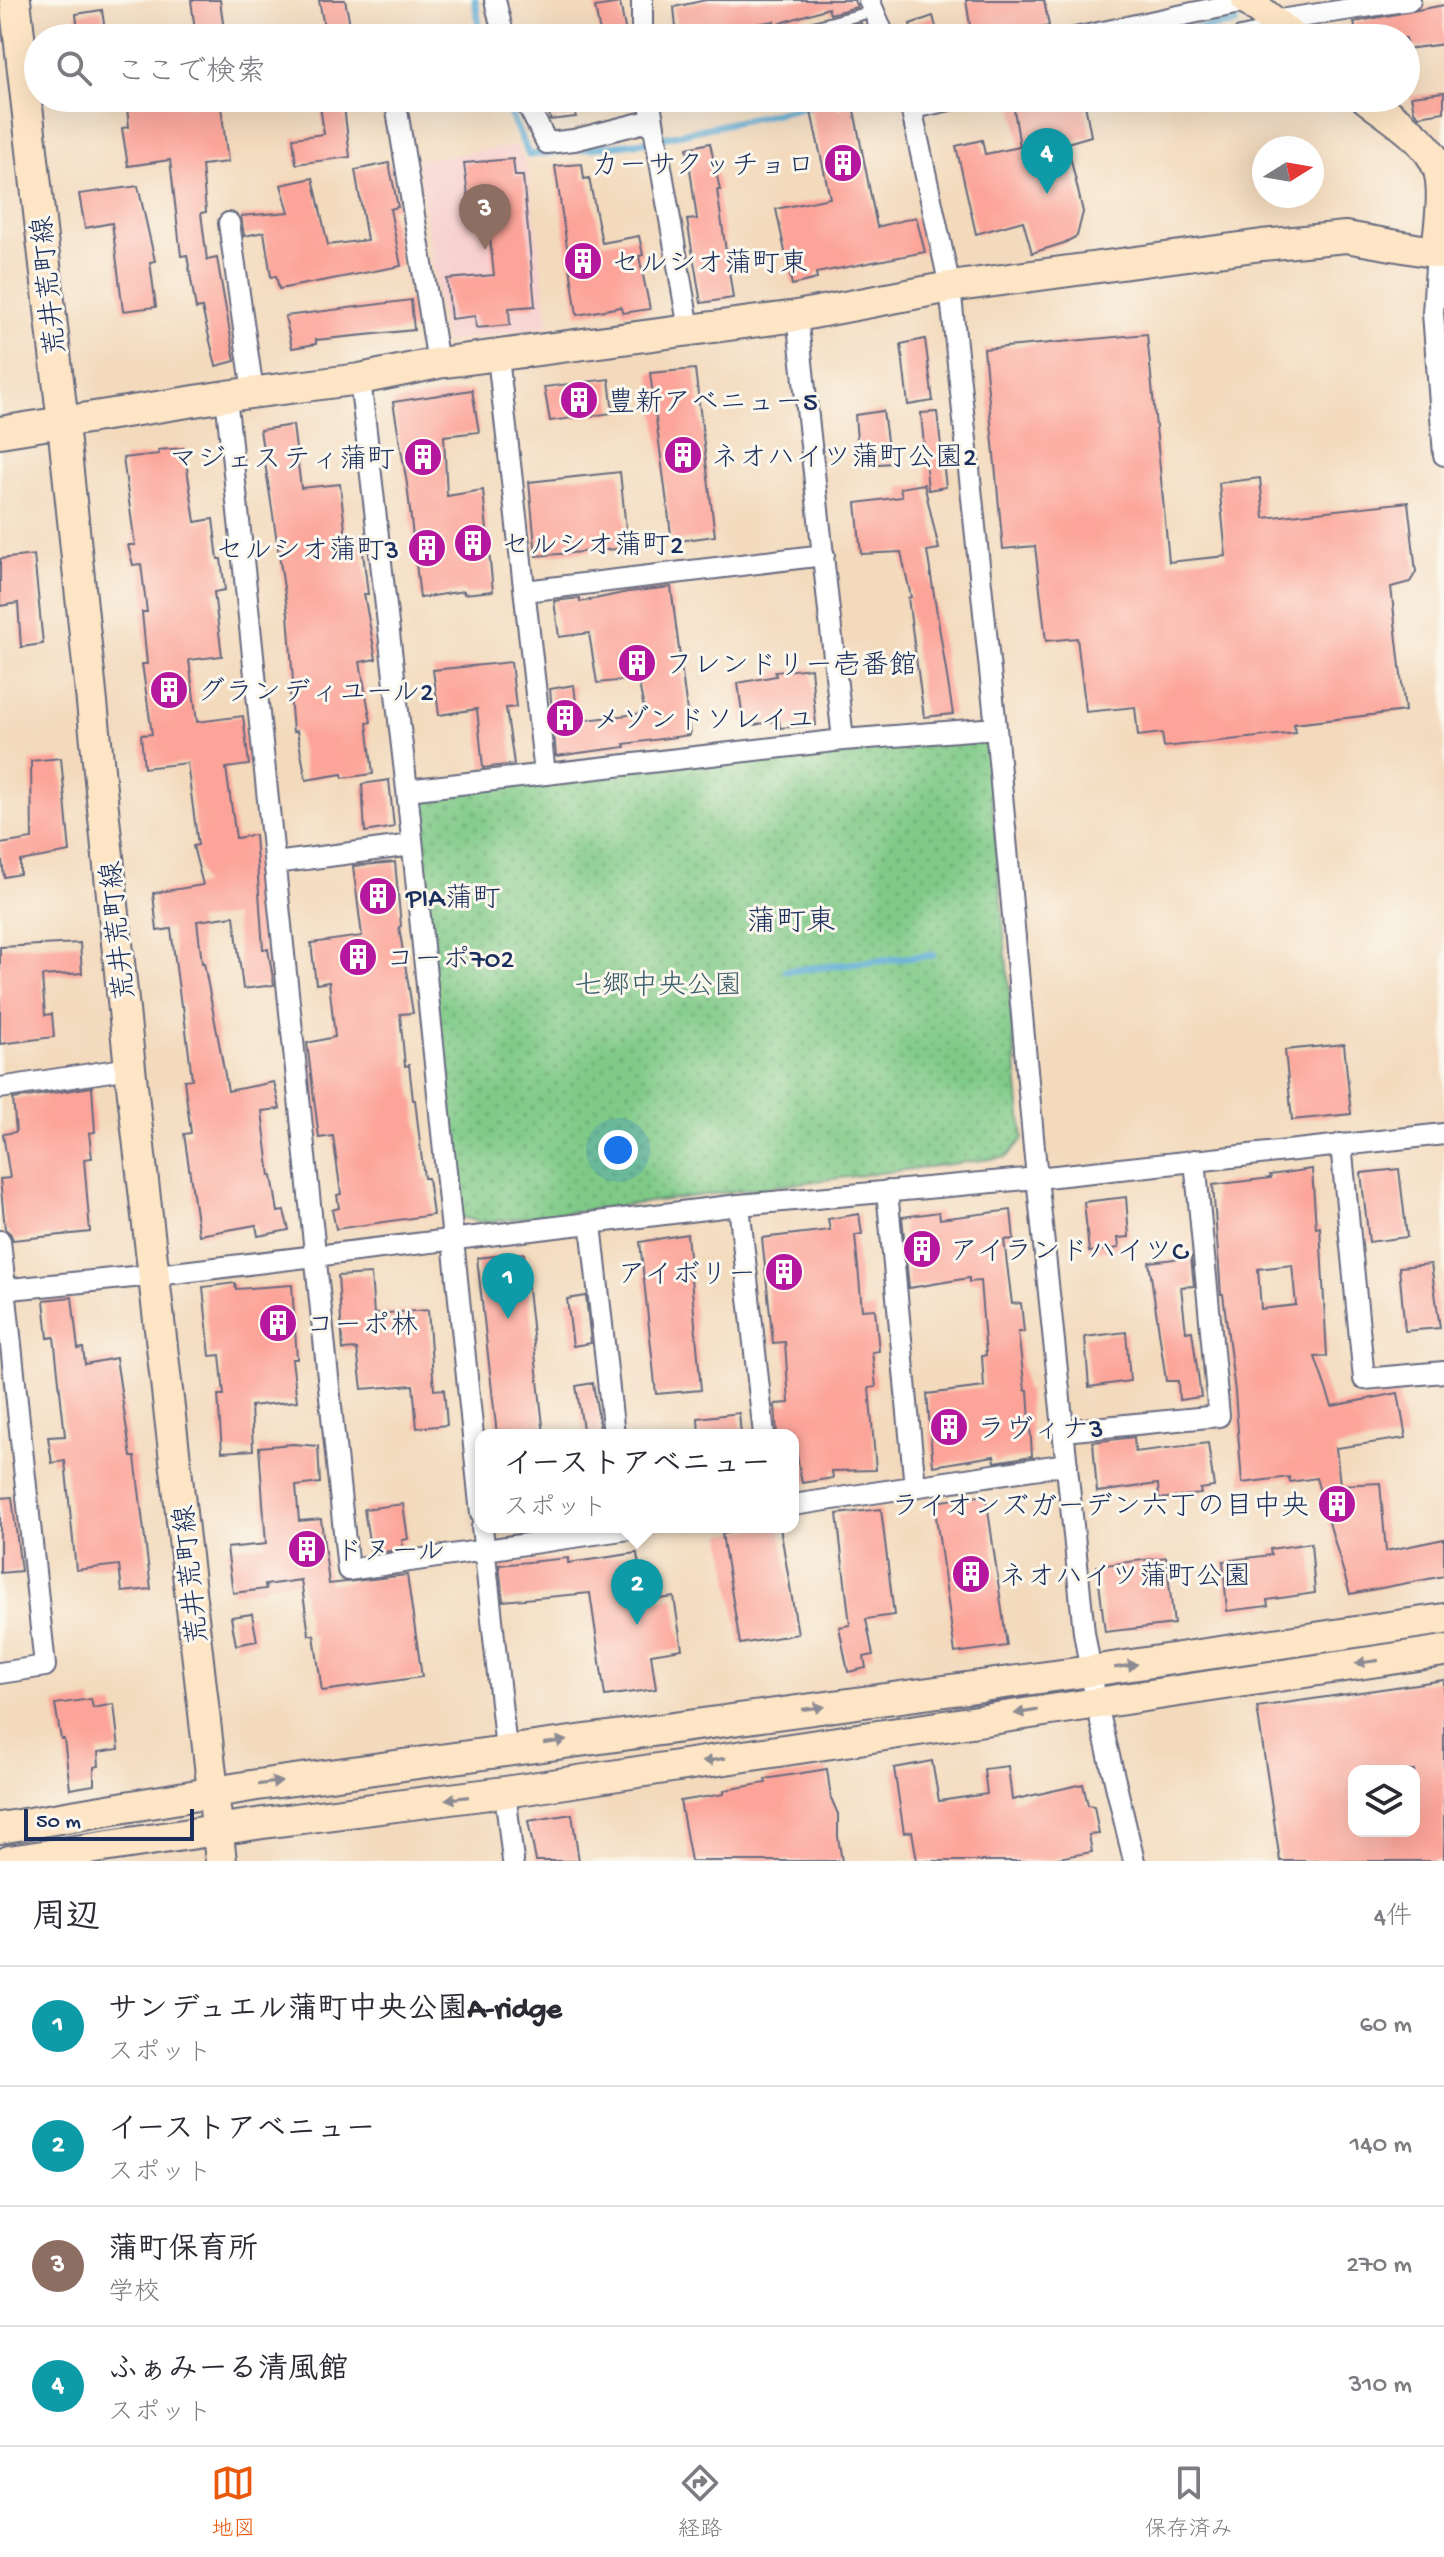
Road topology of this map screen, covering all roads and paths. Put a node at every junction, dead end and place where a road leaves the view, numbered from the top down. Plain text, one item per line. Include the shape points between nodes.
1 (15, 0) edge
2 (495, 0) edge
3 (642, 0) edge
4 (1410, 0) edge
5 (1248, 1) edge
6 (871, 6) edge
7 (501, 24) edge
8 (642, 24) edge
9 (815, 24) edge
10 (1140, 24) edge
11 (1277, 24) edge
12 (1305, 24) edge
13 (9, 34) edge
14 (397, 112) edge
15 (531, 112) edge
16 (651, 112) edge
17 (913, 112) edge
18 (1383, 112) edge
19 (655, 133) junction
20 (229, 223) dead end
21 (1440, 253) edge
22 (950, 287) junction
23 (797, 316) junction
24 (689, 329) junction
25 (498, 357) junction
26 (438, 363) junction
27 (360, 379) junction
28 (240, 394) junction
29 (63, 424) junction
30 (0, 432) edge
31 (1444, 455) edge
32 (824, 555) junction
33 (525, 591) junction
34 (996, 728) junction
35 (843, 740) junction
36 (545, 774) junction
37 (407, 790) junction
38 (412, 845) junction
39 (275, 863) junction
40 (130, 1068) junction
41 (0, 1088) edge
42 (1444, 1134) edge
43 (1341, 1144) junction
44 (1195, 1160) junction
45 (1037, 1178) junction
46 (887, 1191) junction
47 (739, 1205) junction
48 (591, 1224) junction
49 (453, 1238) junction
50 (0, 1241) edge
51 (316, 1256) junction
52 (156, 1275) junction
53 (3, 1290) edge
54 (1444, 1372) edge
55 (613, 1429) edge
56 (763, 1429) edge
57 (1063, 1431) junction
58 (475, 1455) edge
59 (1067, 1464) junction
60 (915, 1487) junction
61 (799, 1504) edge
62 (483, 1533) edge
63 (597, 1533) edge
64 (485, 1550) junction
65 (1444, 1619) edge
66 (1444, 1651) edge
67 (1091, 1671) junction
68 (0, 1673) edge
69 (1096, 1701) junction
70 (506, 1749) junction
71 (212, 1792) junction
72 (505, 1792) junction
73 (0, 1828) edge
74 (216, 1830) junction
75 (9, 1861) edge
76 (221, 1861) edge
77 (513, 1861) edge
78 (1134, 1861) edge

1 - 13 street, 荒井荒町線
2 - 7 street
3 - 8 street
4 - 12 street
5 - 10 street
5 - 11 street
6 - 9 lane
13 - 29 street, 荒井荒町線
14 - 26 street
15 - 19 street via 547,143
16 - 19 street
17 - 22 street
18 - 21 street via 1436,163 1441,181
19 - 24 street
20 - 28 street
21 - 22 street via 1346,237
21 - 31 street via 1433,313
22 - 23 street
22 - 34 street
23 - 24 street
23 - 32 street
24 - 25 street
25 - 26 street
25 - 33 street
26 - 27 street
27 - 28 street
27 - 37 street
28 - 29 street
28 - 39 street
29 - 30 street
29 - 40 street, 荒井荒町線
32 - 33 street
32 - 35 street
33 - 36 street
34 - 35 street
34 - 45 street
35 - 36 street
36 - 37 street
37 - 38 street
38 - 39 street
38 - 49 street
39 - 51 street
40 - 41 street
40 - 52 street, 荒井荒町線
42 - 43 street
43 - 44 street
43 - 54 street via 1364,1379
44 - 45 street
44 - 57 street via 1219,1416
45 - 46 street
45 - 57 street
46 - 47 street
46 - 60 street
47 - 48 street
47 - 56 street
48 - 49 street
48 - 55 street
49 - 51 street
49 - 58 street
50 - 53 street
51 - 52 street
51 - 64 street via 348,1570
52 - 53 street
52 - 71 street, 荒井荒町線
53 - 68 street via 45,1666
57 - 59 street
59 - 60 street
59 - 67 street
60 - 61 street
62 - 64 street
63 - 64 street
64 - 70 street
67 -> 65 street
66 -> 69 street
67 - 69 street
70 -> 67 street
69 -> 72 street
69 - 78 street
71 -> 70 street
71 - 73 street
71 - 74 street, 荒井荒町線
72 -> 74 street
72 - 77 street
74 - 75 street
74 - 76 street, 荒井荒町線

